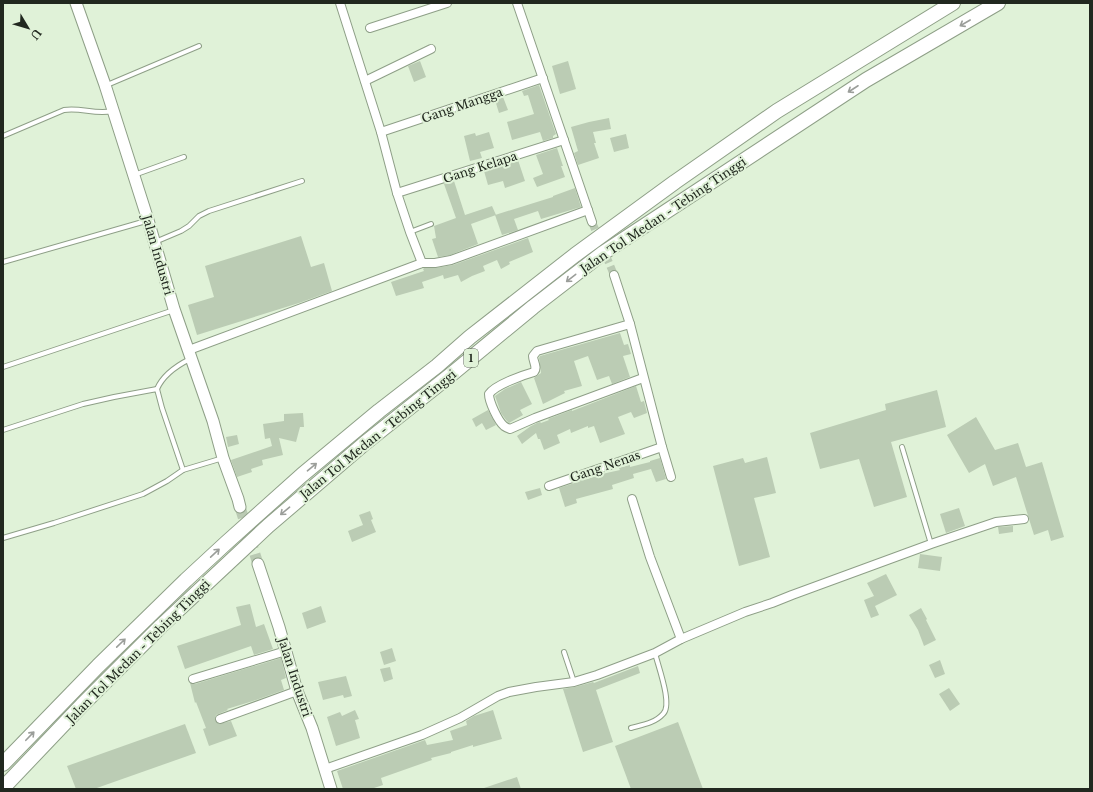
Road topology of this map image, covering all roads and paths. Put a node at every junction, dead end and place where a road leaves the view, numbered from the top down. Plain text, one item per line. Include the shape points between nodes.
1 (76, 3) edge
2 (340, 3) edge
3 (447, 3) edge
4 (517, 3) edge
5 (953, 3) edge
6 (998, 3) edge
7 (370, 28) dead end
8 (199, 46) dead end
9 (431, 49) dead end
10 (542, 78) junction
11 (365, 82) junction
12 (105, 85) junction
13 (112, 110) junction
14 (381, 132) junction
15 (3, 136) edge
16 (564, 140) junction
17 (184, 157) dead end
18 (134, 176) junction
19 (302, 181) dead end
20 (397, 193) junction
21 (588, 210) junction
22 (148, 220) junction
23 (592, 222) tunnel mouth
24 (431, 224) dead end
25 (410, 232) junction
26 (155, 242) junction
27 (3, 262) edge
28 (422, 263) junction
29 (614, 275) tunnel mouth
30 (174, 309) junction
31 (630, 324) junction
32 (190, 354) junction
33 (3, 367) edge
34 (643, 378) junction
35 (157, 389) junction
36 (3, 430) edge
37 (662, 447) junction
38 (902, 447) dead end
39 (223, 458) junction
40 (183, 470) junction
41 (671, 476) dead end
42 (549, 486) dead end
43 (632, 499) dead end
44 (240, 507) tunnel mouth
45 (1024, 519) dead end
46 (3, 538) edge
47 (931, 544) junction
48 (258, 564) tunnel mouth
49 (681, 639) junction
50 (286, 651) junction
51 (564, 652) dead end
52 (655, 653) junction
53 (193, 679) dead end
54 (574, 682) junction
55 (297, 691) junction
56 (220, 719) dead end
57 (631, 728) dead end
58 (3, 764) edge
59 (325, 769) junction
60 (3, 788) edge
61 (331, 789) edge

1 - 12 street, Jalan Industri
2 - 11 street
3 - 7 street
4 - 10 street
58 -> 5 highway, 1 via 98,666 226,543 302,475 470,337 575,255 771,115
6 -> 60 highway, Jalan Tol Medan - Tebing Tinggi / 1 via 866,80 603,252 539,302 365,443 268,526 166,621
8 - 12 lane
9 - 11 street
10 - 14 street, Gang Mangga
10 - 16 street
11 - 14 street
12 - 13 street, Jalan Industri
13 - 15 lane via 104,113 64,110
13 - 18 street, Jalan Industri
14 - 20 street
16 - 20 street, Gang Kelapa
16 - 21 street
17 - 18 lane
18 - 22 street, Jalan Industri
19 - 26 lane via 208,211 181,231
20 - 25 street
21 - 23 street
21 - 28 street via 451,260
22 - 26 street, Jalan Industri
22 - 27 lane
24 - 25 lane
25 - 28 street
26 - 30 street, Jalan Industri
28 - 32 street
29 - 31 street
30 - 32 street, Jalan Industri
30 - 33 lane
31 - 34 street
31 - 34 street via 537,351 533,356 536,370 492,390 489,400 500,422 508,429
32 - 35 lane via 160,382
32 - 39 street, Jalan Industri
34 - 37 street
35 - 36 lane via 83,404
35 - 40 lane
37 - 41 street
37 - 42 street, Gang Nenas
38 - 47 lane
39 - 40 lane
39 - 44 street, Jalan Industri
40 - 46 lane via 143,494
43 - 49 street via 650,557
45 - 47 street via 996,522
47 - 49 street via 745,612
48 - 50 street, Jalan Industri
49 - 52 street
50 - 53 street
50 - 55 street, Jalan Industri
51 - 54 lane
52 - 54 street
52 - 57 lane via 666,694 666,710 658,719
54 - 59 street via 509,692 422,735
55 - 56 street
55 - 59 street, Jalan Industri
59 - 61 street, Jalan Industri

